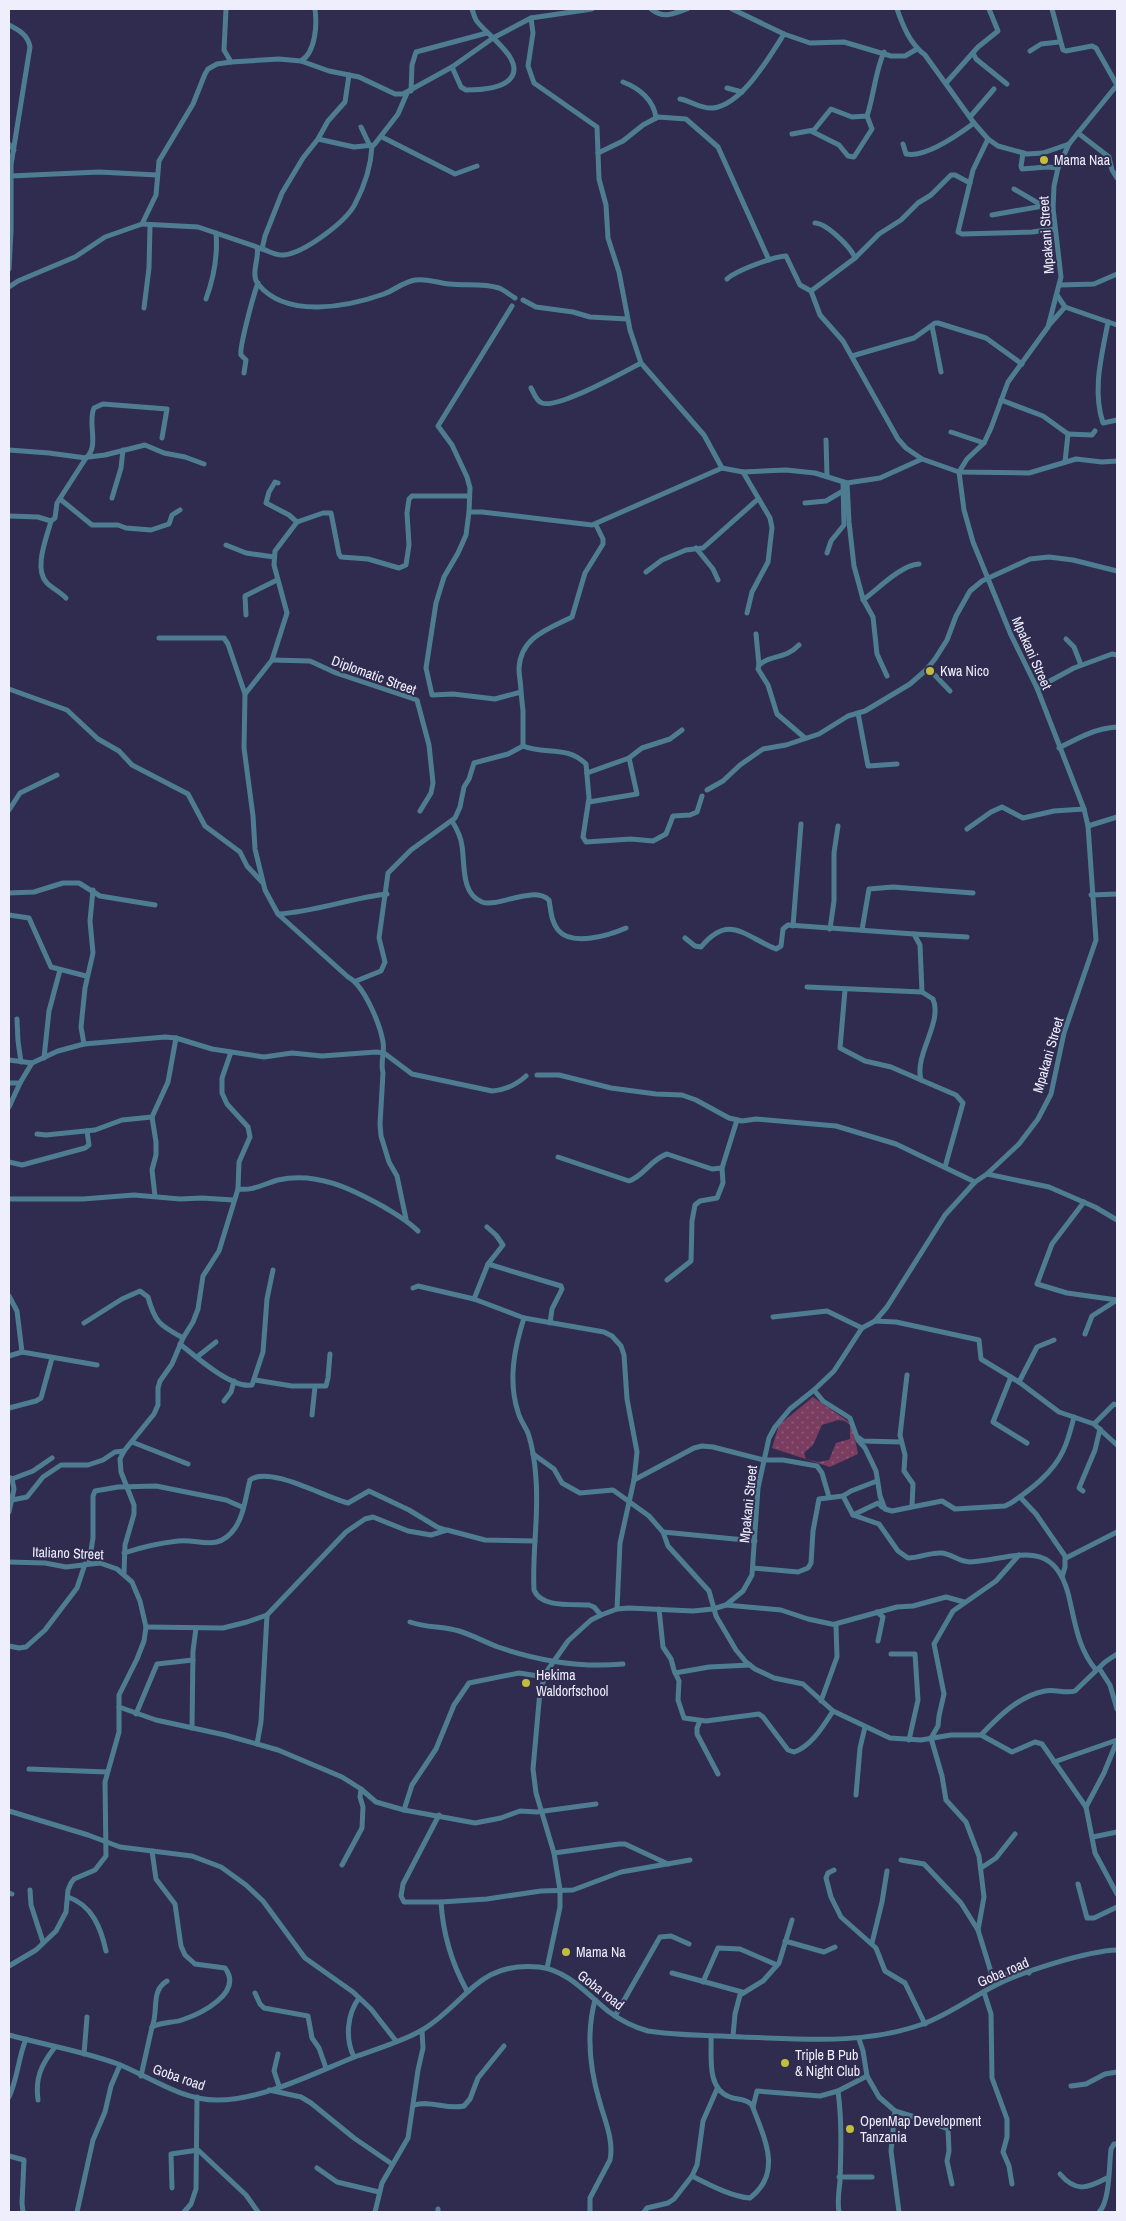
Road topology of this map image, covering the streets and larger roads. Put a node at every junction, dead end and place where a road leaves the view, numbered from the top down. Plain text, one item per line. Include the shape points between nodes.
1 (226, 9) edge
2 (315, 9) edge
3 (472, 9) edge
4 (592, 9) edge
5 (651, 9) edge
6 (687, 9) edge
7 (732, 9) edge
8 (897, 9) edge
9 (989, 9) edge
10 (1052, 9) edge
11 (531, 18) junction
12 (9, 25) edge
13 (487, 33) junction
14 (784, 34) junction
15 (493, 38) junction
16 (1059, 42) junction
17 (917, 49) junction
18 (1030, 51) dead end
19 (884, 52) junction
20 (973, 53) junction
21 (301, 61) junction
22 (232, 62) junction
23 (452, 67) junction
24 (349, 75) junction
25 (623, 82) dead end
26 (946, 83) junction
27 (1007, 84) dead end
28 (1117, 85) edge
29 (727, 88) dead end
30 (994, 89) dead end
31 (409, 92) junction
32 (742, 92) junction
33 (680, 99) dead end
34 (867, 116) junction
35 (970, 117) junction
36 (656, 118) junction
37 (974, 123) junction
38 (361, 127) dead end
39 (811, 131) junction
40 (792, 134) dead end
41 (1078, 134) junction
42 (382, 136) junction
43 (318, 139) junction
44 (988, 140) junction
45 (9, 144) edge
46 (903, 144) dead end
47 (1069, 144) junction
48 (371, 146) junction
49 (14, 150) junction
50 (598, 153) junction
51 (1023, 153) junction
52 (10, 165) edge
53 (477, 166) dead end
54 (1058, 168) junction
55 (157, 175) junction
56 (10, 176) junction
57 (1117, 178) edge
58 (970, 183) junction
59 (1014, 189) dead end
60 (1043, 206) junction
61 (1053, 208) junction
62 (992, 215) dead end
63 (815, 223) dead end
64 (142, 224) junction
65 (150, 226) junction
66 (1056, 229) junction
67 (216, 233) junction
68 (260, 249) junction
69 (855, 258) junction
70 (769, 260) junction
71 (9, 269) edge
72 (1117, 274) edge
73 (727, 279) dead end
74 (258, 283) junction
75 (1060, 285) junction
76 (9, 287) edge
77 (810, 291) junction
78 (1057, 295) junction
79 (514, 298) dead end
80 (206, 299) dead end
81 (523, 300) dead end
82 (512, 306) dead end
83 (1065, 307) junction
84 (144, 308) dead end
85 (627, 319) junction
86 (1108, 322) junction
87 (1117, 325) edge
88 (932, 326) junction
89 (1048, 326) junction
90 (852, 356) junction
91 (641, 363) junction
92 (1022, 364) junction
93 (940, 372) dead end
94 (244, 373) dead end
95 (531, 388) dead end
96 (1001, 400) junction
97 (1117, 420) edge
98 (1095, 431) dead end
99 (951, 432) dead end
100 (1068, 434) junction
101 (162, 438) dead end
102 (826, 440) dead end
103 (984, 443) junction
104 (9, 450) edge
105 (123, 450) junction
106 (87, 458) junction
107 (922, 459) junction
108 (1117, 461) edge
109 (1065, 462) junction
110 (204, 464) dead end
111 (722, 468) junction
112 (743, 472) junction
113 (959, 472) junction
114 (827, 476) junction
115 (278, 483) dead end
116 (845, 483) junction
117 (843, 491) junction
118 (469, 496) junction
119 (112, 498) dead end
120 (758, 498) junction
121 (60, 499) junction
122 (805, 503) dead end
123 (180, 510) dead end
124 (469, 512) junction
125 (9, 516) edge
126 (50, 521) junction
127 (297, 522) junction
128 (596, 525) junction
129 (226, 545) dead end
130 (696, 548) junction
131 (827, 553) dead end
132 (274, 557) junction
133 (919, 564) dead end
134 (1117, 571) edge
135 (646, 572) dead end
136 (987, 579) junction
137 (277, 580) junction
138 (718, 580) dead end
139 (66, 598) dead end
140 (863, 600) junction
141 (748, 613) dead end
142 (246, 615) dead end
143 (756, 634) dead end
144 (159, 638) dead end
145 (1066, 638) dead end
146 (799, 645) dead end
147 (1117, 655) edge
148 (272, 660) junction
149 (758, 664) junction
150 (1081, 665) junction
151 (928, 668) junction
152 (887, 676) dead end
153 (1036, 688) junction
154 (9, 689) edge
155 (950, 691) dead end
156 (521, 692) junction
157 (245, 694) junction
158 (858, 713) junction
159 (1117, 727) edge
160 (682, 730) dead end
161 (805, 738) junction
162 (522, 746) junction
163 (1059, 748) junction
164 (630, 758) junction
165 (897, 764) dead end
166 (587, 773) junction
167 (57, 774) dead end
168 (707, 790) dead end
169 (702, 796) dead end
170 (589, 802) junction
171 (1084, 808) junction
172 (9, 810) edge
173 (420, 810) dead end
174 (1117, 817) edge
175 (452, 821) junction
176 (801, 824) dead end
177 (838, 826) dead end
178 (1088, 826) junction
179 (967, 829) dead end
180 (262, 883) junction
181 (93, 890) junction
182 (9, 893) edge
183 (973, 893) dead end
184 (387, 894) junction
185 (1117, 894) edge
186 (1092, 895) junction
187 (155, 905) dead end
188 (278, 914) junction
189 (9, 915) edge
190 (794, 926) junction
191 (626, 928) dead end
192 (830, 929) junction
193 (862, 930) junction
194 (914, 934) junction
195 (926, 935) junction
196 (967, 937) dead end
197 (685, 938) dead end
198 (920, 945) junction
199 (60, 970) junction
200 (86, 976) junction
201 (356, 981) junction
202 (807, 988) dead end
203 (845, 990) junction
204 (922, 992) junction
205 (17, 1019) dead end
206 (176, 1038) junction
207 (84, 1044) junction
208 (231, 1052) junction
209 (384, 1053) junction
210 (44, 1058) junction
211 (9, 1060) edge
212 (21, 1062) junction
213 (32, 1063) junction
214 (537, 1075) dead end
215 (526, 1076) dead end
216 (921, 1080) junction
217 (9, 1082) edge
218 (20, 1083) junction
219 (9, 1108) edge
220 (152, 1117) junction
221 (737, 1120) junction
222 (87, 1131) junction
223 (37, 1134) dead end
224 (558, 1157) dead end
225 (9, 1162) edge
226 (945, 1167) junction
227 (722, 1168) junction
228 (987, 1174) junction
229 (975, 1182) junction
230 (238, 1189) junction
231 (155, 1196) junction
232 (9, 1199) edge
233 (233, 1200) junction
234 (1084, 1202) junction
235 (406, 1219) junction
236 (1117, 1220) edge
237 (487, 1227) dead end
238 (418, 1231) dead end
239 (488, 1264) junction
240 (273, 1270) dead end
241 (667, 1280) dead end
242 (413, 1288) dead end
243 (9, 1296) edge
244 (474, 1299) junction
245 (1117, 1300) edge
246 (773, 1317) dead end
247 (524, 1318) junction
248 (875, 1320) junction
249 (550, 1323) junction
250 (84, 1324) dead end
251 (862, 1328) junction
252 (1084, 1334) dead end
253 (1054, 1340) dead end
254 (182, 1341) junction
255 (216, 1342) dead end
256 (22, 1352) junction
257 (330, 1354) dead end
258 (9, 1356) edge
259 (197, 1357) junction
260 (52, 1358) junction
261 (97, 1365) dead end
262 (907, 1376) dead end
263 (1011, 1377) junction
264 (255, 1380) junction
265 (234, 1381) junction
266 (1019, 1382) junction
267 (315, 1386) junction
268 (814, 1390) junction
269 (224, 1402) dead end
270 (1117, 1405) edge
271 (9, 1408) edge
272 (312, 1415) dead end
273 (850, 1415) dead end
274 (1074, 1417) junction
275 (1094, 1424) junction
276 (1100, 1429) junction
277 (132, 1442) junction
278 (901, 1442) junction
279 (1027, 1443) dead end
280 (1117, 1445) edge
281 (124, 1450) junction
282 (533, 1454) junction
283 (52, 1458) dead end
284 (764, 1460) junction
285 (188, 1464) dead end
286 (10, 1478) edge
287 (634, 1480) junction
288 (877, 1481) junction
289 (128, 1487) junction
290 (1083, 1491) dead end
291 (843, 1496) junction
292 (828, 1497) junction
293 (1020, 1497) junction
294 (12, 1500) junction
295 (629, 1501) junction
296 (912, 1506) junction
297 (242, 1507) junction
298 (885, 1509) junction
299 (9, 1512) edge
300 (853, 1515) junction
301 (447, 1530) junction
302 (663, 1532) junction
303 (1117, 1532) edge
304 (535, 1541) junction
305 (755, 1541) junction
306 (124, 1553) junction
307 (1019, 1555) junction
308 (1066, 1558) junction
309 (9, 1562) edge
310 (87, 1564) junction
311 (753, 1568) junction
312 (124, 1573) junction
313 (1062, 1577) junction
314 (964, 1602) junction
315 (726, 1605) junction
316 (659, 1609) junction
317 (713, 1609) junction
318 (617, 1610) junction
319 (876, 1612) junction
320 (267, 1615) junction
321 (601, 1615) junction
322 (410, 1622) dead end
323 (835, 1624) junction
324 (146, 1627) junction
325 (196, 1628) junction
326 (878, 1641) dead end
327 (9, 1646) edge
328 (891, 1654) dead end
329 (1117, 1654) edge
330 (193, 1660) junction
331 (553, 1661) junction
332 (623, 1664) dead end
333 (750, 1665) junction
334 (1098, 1669) junction
335 (675, 1673) junction
336 (545, 1677) junction
337 (821, 1701) junction
338 (120, 1707) junction
339 (1117, 1709) edge
340 (833, 1711) junction
341 (136, 1714) junction
342 (700, 1721) junction
343 (865, 1727) junction
344 (192, 1728) junction
345 (981, 1734) junction
346 (931, 1738) junction
347 (908, 1740) junction
348 (1117, 1740) edge
349 (258, 1744) junction
350 (1054, 1762) junction
351 (29, 1769) dead end
352 (107, 1772) junction
353 (718, 1774) dead end
354 (361, 1789) junction
355 (856, 1795) dead end
356 (376, 1802) junction
357 (596, 1804) dead end
358 (363, 1807) junction
359 (1086, 1808) junction
360 (404, 1810) junction
361 (9, 1811) edge
362 (542, 1811) junction
363 (439, 1815) junction
364 (1117, 1832) edge
365 (1015, 1834) dead end
366 (1093, 1837) junction
367 (107, 1843) junction
368 (152, 1851) junction
369 (554, 1853) junction
370 (690, 1860) dead end
371 (901, 1860) dead end
372 (669, 1864) junction
373 (342, 1865) dead end
374 (982, 1868) junction
375 (834, 1870) dead end
376 (887, 1871) dead end
377 (1078, 1884) dead end
378 (30, 1890) dead end
379 (560, 1890) junction
380 (1117, 1894) edge
381 (68, 1897) junction
382 (441, 1902) junction
383 (1117, 1907) edge
384 (792, 1920) dead end
385 (978, 1930) junction
386 (785, 1941) junction
387 (43, 1942) junction
388 (872, 1943) junction
389 (689, 1944) dead end
390 (835, 1947) dead end
391 (1117, 1950) edge
392 (106, 1951) dead end
393 (777, 1965) junction
394 (9, 1966) edge
395 (548, 1968) junction
396 (672, 1973) dead end
397 (168, 1981) dead end
398 (703, 1982) junction
399 (994, 1983) junction
400 (467, 1991) junction
401 (742, 1992) junction
402 (984, 1992) junction
403 (255, 1993) dead end
404 (359, 1998) junction
405 (595, 2000) junction
406 (615, 2016) junction
407 (87, 2017) dead end
408 (925, 2024) junction
409 (152, 2027) junction
410 (422, 2030) junction
411 (9, 2034) edge
412 (711, 2036) junction
413 (733, 2036) junction
414 (26, 2039) junction
415 (859, 2039) junction
416 (396, 2041) junction
417 (504, 2046) dead end
418 (55, 2047) junction
419 (84, 2054) junction
420 (278, 2054) dead end
421 (354, 2058) junction
422 (120, 2065) junction
423 (326, 2068) junction
424 (1117, 2072) edge
425 (141, 2076) junction
426 (867, 2076) junction
427 (279, 2086) junction
428 (1071, 2086) dead end
429 (718, 2089) junction
430 (269, 2090) junction
431 (838, 2091) junction
432 (9, 2097) edge
433 (197, 2097) junction
434 (38, 2100) dead end
435 (414, 2105) junction
436 (752, 2107) junction
437 (895, 2111) junction
438 (1117, 2144) edge
439 (198, 2150) junction
440 (9, 2156) edge
441 (392, 2164) junction
442 (317, 2168) dead end
443 (1060, 2174) dead end
444 (692, 2176) junction
445 (839, 2177) junction
446 (872, 2177) dead end
447 (1107, 2178) junction
448 (952, 2184) dead end
449 (1012, 2184) dead end
450 (172, 2188) dead end
451 (379, 2192) junction
452 (23, 2212) edge
453 (77, 2212) edge
454 (184, 2212) edge
455 (258, 2212) edge
456 (375, 2212) edge
457 (590, 2212) edge
458 (644, 2212) edge
459 (839, 2212) edge
460 (899, 2212) edge
461 (1099, 2212) edge

1 - 22 street via 224,50
2 - 21 street via 316,24 311,45 308,55
3 - 13 street
4 - 11 street
5 - 6 street via 667,16
7 - 14 street
8 - 17 street
9 - 20 street via 998,31
10 - 16 street
11 - 15 street
11 - 50 street via 534,33 528,66 531,77 538,87 596,125
12 - 49 street via 23,33 30,47
13 - 15 street
13 - 31 street via 416,52
14 - 19 street via 810,43 844,42
14 - 32 street
15 - 23 street
15 - 23 street via 514,65 514,73 506,82 500,86 466,90
16 - 18 street via 1041,44
16 - 28 street via 1062,50 1066,51 1096,48
17 - 19 street via 905,56 891,56
17 - 26 street
19 - 34 street
20 - 26 street
20 - 27 street
21 - 22 street
21 - 24 street
22 - 55 street via 212,66 205,74 193,104 164,150
23 - 31 street
24 - 31 street via 395,94
24 - 43 street via 345,102 328,121
25 - 36 street via 650,100
26 - 35 street
28 - 41 street, Mpakani Street
29 - 32 street
30 - 35 street
31 - 42 street
32 - 33 street via 714,108 696,106
34 - 39 street via 852,117 832,109
34 - 39 street via 872,129 854,157 848,156 839,145
35 - 37 street
36 - 50 street via 623,141
36 - 70 street via 685,118 716,145
37 - 44 street
37 - 46 street via 953,138 916,155 906,154
38 - 48 street
39 - 40 street
41 - 47 street, Mpakani Street
41 - 57 street via 1108,157
42 - 48 street
42 - 53 street via 454,174
43 - 48 street via 354,147
43 - 68 street via 282,193
44 - 51 street
44 - 58 street
45 - 49 street
47 - 51 street via 1043,153
47 - 54 street, Mpakani Street
48 - 68 street via 368,172 355,204 339,222 313,244 295,252 277,255
49 - 52 street
50 - 85 street via 608,238 619,272
51 - 54 street via 1022,169
52 - 56 street
54 - 61 street, Mpakani Street
55 - 56 street via 98,172
55 - 64 street via 156,194
56 - 71 street via 12,226
58 - 66 street via 959,234
58 - 69 street via 951,175
59 - 60 street
60 - 61 street
60 - 62 street
61 - 66 street, Mpakani Street
63 - 69 street via 825,226 847,245
64 - 65 street
64 - 76 street via 105,237 75,257
65 - 67 street via 188,226
65 - 84 street
66 - 75 street, Mpakani Street
67 - 68 street
67 - 80 street via 214,279
68 - 74 street
69 - 77 street
70 - 73 street via 736,272
70 - 77 street via 786,256 800,285
72 - 75 street via 1094,284
74 - 79 street via 286,304 303,307 336,306 379,296 406,282 421,279 500,288
74 - 94 street via 240,349 246,360
75 - 78 street, Mpakani Street
77 - 90 street via 820,315
78 - 83 street
78 - 89 street, Mpakani Street
81 - 85 street via 536,307 590,318
82 - 118 street via 438,426 463,467 470,488
83 - 86 street
83 - 89 street
85 - 91 street
86 - 87 street
86 - 97 street via 1098,376 1099,412 1103,422
88 - 90 street via 914,338
88 - 92 street via 944,324 986,338
88 - 93 street
89 - 92 street, Mpakani Street
90 - 107 street via 898,439
91 - 95 street via 560,401 542,403
91 - 111 street via 704,435
92 - 96 street, Mpakani Street via 1008,382
96 - 100 street via 1043,416
96 - 103 street, Mpakani Street
98 - 100 street via 1092,435
99 - 103 street
100 - 109 street
101 - 106 street via 167,410 98,405 91,414 92,450
102 - 114 street
103 - 113 street, Mpakani Street
104 - 106 street
105 - 106 street
105 - 110 street via 146,445
105 - 119 street
106 - 121 street
107 - 113 street
107 - 116 street via 880,478
108 - 109 street via 1076,459
109 - 113 street via 1029,473
111 - 112 street
111 - 128 street
112 - 114 street via 786,470
112 - 120 street
113 - 136 street, Mpakani Street via 965,516
114 - 116 street
115 - 127 street via 275,482 269,492 266,503
116 - 117 street
116 - 140 street via 854,566
117 - 122 street via 826,501
117 - 131 street via 844,525 831,541
118 - 124 street
118 - 127 street via 412,496 407,513 406,565 399,568 368,559 341,557 331,513
120 - 130 street via 703,548
120 - 141 street via 770,518 772,534 768,562 752,592
121 - 123 street via 92,525 151,530 169,524 172,515
121 - 126 street via 55,506 55,518
124 - 128 street
124 - 156 street via 466,535 444,577 436,602 426,668 431,694 495,699
125 - 126 street via 38,517
126 - 139 street via 42,556 42,576
127 - 132 street
128 - 156 street via 603,544 586,573 572,617 536,634 529,641 519,668
129 - 132 street via 246,553
130 - 135 street via 662,560
130 - 138 street
132 - 137 street
133 - 140 street via 908,566
134 - 136 street via 1049,557 1030,560
136 - 151 street via 970,591 947,640
136 - 153 street, Mpakani Street
137 - 142 street via 245,596
137 - 148 street via 287,613
140 - 152 street via 873,617 878,654
143 - 149 street
144 - 157 street via 224,638
145 - 150 street via 1074,647
146 - 149 street via 788,655
147 - 150 street
148 - 157 street
148 - 173 street, Diplomatic Street via 310,661 336,674 417,700 433,773 431,793
149 - 161 street via 777,714
150 - 153 street
151 - 155 street
151 - 158 street via 910,684
153 - 163 street, Mpakani Street
154 - 180 street via 67,710 98,739 119,750 132,765 188,794 205,826 240,852
156 - 162 street
157 - 180 street via 244,748
158 - 161 street
158 - 165 street via 868,766
159 - 163 street via 1088,733
160 - 164 street via 670,739 642,748
161 - 168 street via 762,749
162 - 166 street via 569,754 586,764
162 - 175 street via 508,754 474,763 464,786 458,814
163 - 171 street, Mpakani Street
164 - 166 street
164 - 170 street via 636,794
166 - 170 street
167 - 172 street via 20,792
169 - 170 street via 698,812 674,816 666,834 653,841 586,842 583,832
171 - 178 street, Mpakani Street
171 - 179 street via 1023,818 1002,807
174 - 178 street
175 - 184 street via 412,850 388,873
175 - 191 street via 461,840 469,892 477,899 494,904 523,896 546,897 559,932 568,936 595,937
176 - 190 street
177 - 192 street
178 - 186 street, Mpakani Street
180 - 188 street
181 - 182 street via 79,883 67,882 34,892
181 - 187 street via 112,899
181 - 200 street via 90,921 93,953
183 - 193 street via 869,889
184 - 188 street via 360,897 351,902 303,912
184 - 201 street via 379,938 385,962 381,971
185 - 186 street
186 - 228 street, Mpakani Street via 1096,940 1064,1033 1051,1094 1026,1135
188 - 201 street
189 - 199 street via 28,918 49,965
190 - 192 street
190 - 197 street via 785,927 781,946 776,949 729,928 720,930 701,947
192 - 193 street
193 - 194 street
194 - 195 street
194 - 198 street
195 - 196 street
195 - 198 street
198 - 204 street
199 - 200 street
199 - 210 street via 49,1011
200 - 207 street via 81,1026
201 - 209 street via 373,1012
202 - 203 street
203 - 204 street
203 - 216 street via 840,1048 865,1061 891,1067
204 - 216 street via 935,1005 920,1067
205 - 212 street
206 - 207 street
206 - 208 street
206 - 220 street via 168,1082
207 - 210 street
208 - 209 street via 264,1057 292,1053 322,1056 370,1051
208 - 230 street via 222,1078 222,1093 250,1133 239,1162
209 - 215 street via 412,1074 486,1090 502,1090
209 - 235 street via 381,1065 381,1136 397,1176
210 - 213 street
211 - 212 street
212 - 213 street
213 - 218 street
214 - 221 street via 558,1075 611,1088 682,1095
216 - 226 street via 956,1095 963,1103
217 - 218 street
218 - 219 street
220 - 222 street via 122,1120
220 - 231 street via 156,1142 152,1170
221 - 226 street via 836,1126 896,1144
221 - 227 street
222 - 223 street
222 - 225 street via 89,1145 85,1148 22,1165
224 - 227 street via 629,1181 667,1154 712,1169
226 - 229 street
227 - 241 street via 723,1184 717,1198 695,1205 691,1261
228 - 229 street, Mpakani Street
228 - 234 street via 1049,1187
229 - 248 street, Mpakani Street via 944,1216
230 - 233 street
230 - 235 street via 254,1189 278,1180 303,1178 327,1181 350,1189
231 - 232 street
231 - 233 street
233 - 254 street via 219,1251 203,1276 198,1309
234 - 236 street
234 - 245 street via 1052,1244 1037,1284 1067,1293
235 - 238 street
237 - 239 street via 503,1245
239 - 244 street
239 - 249 street via 561,1286
240 - 264 street
242 - 244 street via 418,1286
243 - 256 street via 17,1312
244 - 247 street
245 - 252 street via 1092,1316
246 - 251 street via 827,1311
247 - 249 street
247 - 282 street via 514,1355 514,1396
248 - 251 street, Mpakani Street
248 - 263 street via 979,1340 981,1359
249 - 287 street via 604,1332 621,1346 637,1452
250 - 254 street via 140,1291 148,1297 155,1318
251 - 268 street, Mpakani Street via 834,1372
253 - 266 street via 1037,1346
254 - 259 street
254 - 277 street via 160,1381 154,1414
255 - 259 street
256 - 258 street
256 - 260 street
257 - 267 street via 327,1384
259 - 265 street
260 - 261 street
260 - 271 street via 41,1398
262 - 278 street
263 - 266 street
263 - 279 street via 993,1422
264 - 265 street via 249,1385
264 - 267 street
265 - 269 street
266 - 274 street via 1053,1408
267 - 272 street
268 - 284 street, Mpakani Street via 781,1417 769,1438
268 - 288 street via 823,1401 850,1418 858,1440 876,1471
270 - 275 street via 1114,1404
273 - 278 street via 860,1440
274 - 275 street
274 - 293 street via 1058,1461
275 - 276 street
276 - 280 street
276 - 290 street via 1095,1450 1080,1482 1079,1488
277 - 281 street
277 - 285 street
278 - 296 street via 905,1455 904,1471 913,1484
281 - 289 street via 119,1466
281 - 294 street via 88,1466 60,1465 43,1478 27,1497
282 - 295 street via 554,1470 562,1483 580,1493 613,1490
282 - 304 street via 538,1503
283 - 286 street via 33,1471
284 - 287 street via 702,1446
284 - 292 street via 817,1466
284 - 305 street, Mpakani Street via 758,1488
286 - 294 street
287 - 295 street
288 - 291 street
288 - 298 street
289 - 297 street via 166,1488 226,1500
289 - 306 street via 134,1514
289 - 310 street via 94,1492 93,1538
291 - 292 street
291 - 300 street
292 - 311 street via 819,1500 808,1568 798,1572
293 - 296 street via 1005,1506 955,1509 942,1500
293 - 308 street via 1036,1514
294 - 299 street
295 - 302 street
295 - 318 street via 620,1543
296 - 298 street via 892,1511
297 - 301 street via 252,1478 284,1479 348,1503 369,1491
297 - 306 street via 231,1534 215,1542 179,1541
298 - 300 street via 878,1503
300 - 307 street via 879,1524 898,1551 908,1558 943,1553 956,1560 971,1562
301 - 304 street via 485,1540
301 - 320 street via 431,1536 373,1517 364,1519 323,1554
302 - 305 street
302 - 317 street via 668,1546 709,1592
303 - 308 street
304 - 321 street via 533,1571 536,1594 547,1602 594,1607
305 - 311 street, Mpakani Street
306 - 312 street
307 - 313 street via 1039,1556
307 - 314 street via 996,1581
308 - 313 street
309 - 310 street, Italiano Street via 66,1567
310 - 312 street, Italiano Street via 105,1564
310 - 327 street via 77,1588 45,1630 26,1647
311 - 315 street, Mpakani Street via 743,1591
312 - 324 street via 138,1595
313 - 334 street via 1077,1636 1088,1659
314 - 319 street via 946,1597
314 - 346 street via 950,1614 934,1644 944,1694 938,1726
315 - 317 street, Mpakani Street
315 - 323 street via 781,1610
316 - 317 street, Mpakani Street
316 - 318 street, Mpakani Street
316 - 335 street via 663,1648
317 - 333 street via 736,1650
318 - 321 street, Mpakani Street
319 - 323 street
319 - 326 street via 883,1617
320 - 325 street via 223,1628
320 - 349 street
321 - 331 street, Mpakani Street via 568,1641
322 - 331 street via 458,1631 496,1646
323 - 337 street via 838,1630 837,1657
324 - 325 street
324 - 338 street via 137,1659 119,1696
325 - 330 street
328 - 347 street via 915,1654 918,1700
329 - 334 street
330 - 341 street via 157,1664
330 - 344 street
331 - 332 street via 591,1666
331 - 336 street, Mpakani Street
333 - 335 street
333 - 337 street via 764,1675 802,1684
334 - 339 street via 1110,1685
334 - 345 street via 1074,1692 1043,1691 1021,1700
335 - 342 street via 680,1684 678,1700 682,1716
336 - 360 street via 519,1673 469,1683 454,1706 436,1748 412,1785
336 - 362 street, Mpakani Street via 540,1691 533,1769
337 - 340 street
338 - 341 street
338 - 352 street via 119,1732
340 - 342 street via 804,1747 794,1752 788,1750 759,1714
340 - 343 street
341 - 344 street
342 - 353 street via 697,1734
343 - 347 street via 890,1738
343 - 355 street
344 - 349 street
345 - 346 street
345 - 350 street via 1012,1752 1038,1742
346 - 347 street
346 - 374 street via 946,1800 962,1816 971,1832
348 - 350 street
348 - 359 street
349 - 354 street via 315,1764
350 - 359 street
351 - 352 street
352 - 367 street
354 - 356 street
354 - 358 street
356 - 358 street
356 - 360 street
357 - 362 street
358 - 373 street via 362,1828
359 - 366 street
360 - 363 street
361 - 367 street
362 - 363 street via 520,1811 475,1823
362 - 369 street, Mpakani Street
363 - 382 street via 405,1879 401,1896 404,1902
364 - 366 street
365 - 374 street via 996,1858
366 - 380 street via 1095,1852
367 - 368 street
367 - 381 street via 106,1856 95,1870 74,1879
368 - 404 street via 192,1856 220,1867 236,1878 274,1914 305,1958
368 - 409 street via 156,1879 176,1904 185,1955 194,1964 225,1968 229,1982 217,2003 183,2020
369 - 372 street via 626,1844
369 - 379 street, Mpakani Street
370 - 372 street
371 - 385 street via 924,1864 961,1903
372 - 379 street via 609,1875 573,1890
374 - 385 street via 984,1897
375 - 388 street via 828,1872 826,1878 837,1910 852,1928
376 - 388 street
377 - 383 street via 1087,1918
378 - 387 street via 31,1905
379 - 382 street
379 - 395 street, Mpakani Street via 560,1907
381 - 387 street via 60,1924
381 - 392 street via 80,1901 92,1915
382 - 400 street via 446,1941
384 - 386 street
385 - 399 street
386 - 390 street via 824,1952
386 - 393 street
387 - 394 street
388 - 408 street via 885,1971 905,1983 922,2012
389 - 406 street via 670,1936 660,1937
391 - 399 street, Goba road via 1085,1955
393 - 398 street via 740,1949 718,1948
393 - 401 street via 762,1981
395 - 400 street, Goba road via 519,1966 504,1969 488,1975
395 - 405 street, Goba road via 566,1977
396 - 398 street
397 - 409 street via 163,1983 156,1996 156,2016
398 - 401 street
399 - 402 street, Goba road
400 - 410 street, Goba road
401 - 413 street via 736,2008
402 - 408 street, Goba road
402 - 449 street via 992,2014 992,2078 1007,2119 1003,2152
403 - 423 street via 264,2008 308,2016 312,2038
404 - 416 street
404 - 421 street via 352,2010 348,2037
405 - 406 street, Goba road
405 - 457 street via 589,2034 596,2088 611,2154 590,2198
406 - 412 street, Goba road via 635,2028 648,2031
407 - 419 street
408 - 415 street, Goba road
409 - 425 street
410 - 416 street, Goba road
410 - 435 street via 424,2048
411 - 414 street, Goba road
412 - 413 street, Goba road
412 - 429 street via 712,2074
413 - 415 street, Goba road
414 - 418 street, Goba road
414 - 432 street
415 - 426 street
416 - 421 street, Goba road
417 - 435 street via 478,2078 464,2106
418 - 419 street, Goba road
418 - 434 street via 38,2076
419 - 422 street, Goba road
420 - 427 street via 274,2071
421 - 423 street, Goba road
422 - 425 street, Goba road
422 - 453 street via 94,2140
423 - 427 street, Goba road
424 - 428 street
425 - 433 street, Goba road
426 - 431 street
426 - 437 street via 875,2092
427 - 430 street, Goba road
429 - 436 street via 728,2097 748,2101
429 - 444 street via 703,2121 697,2165
430 - 433 street, Goba road via 236,2099
430 - 441 street via 311,2103
431 - 436 street via 812,2097 758,2091
431 - 445 street
433 - 439 street
435 - 441 street via 408,2138
436 - 444 street via 768,2145 769,2159 764,2179 752,2197 743,2198
437 - 448 street via 948,2129 948,2170
437 - 460 street via 892,2151
438 - 447 street via 1111,2149
439 - 450 street via 171,2154
439 - 454 street via 196,2189 191,2204
439 - 455 street via 246,2195
440 - 452 street via 24,2160
441 - 451 street
442 - 451 street via 337,2182
443 - 447 street via 1071,2184 1086,2188
444 - 458 street via 668,2204 647,2208
445 - 446 street
445 - 459 street
447 - 461 street via 1104,2204
451 - 456 street

